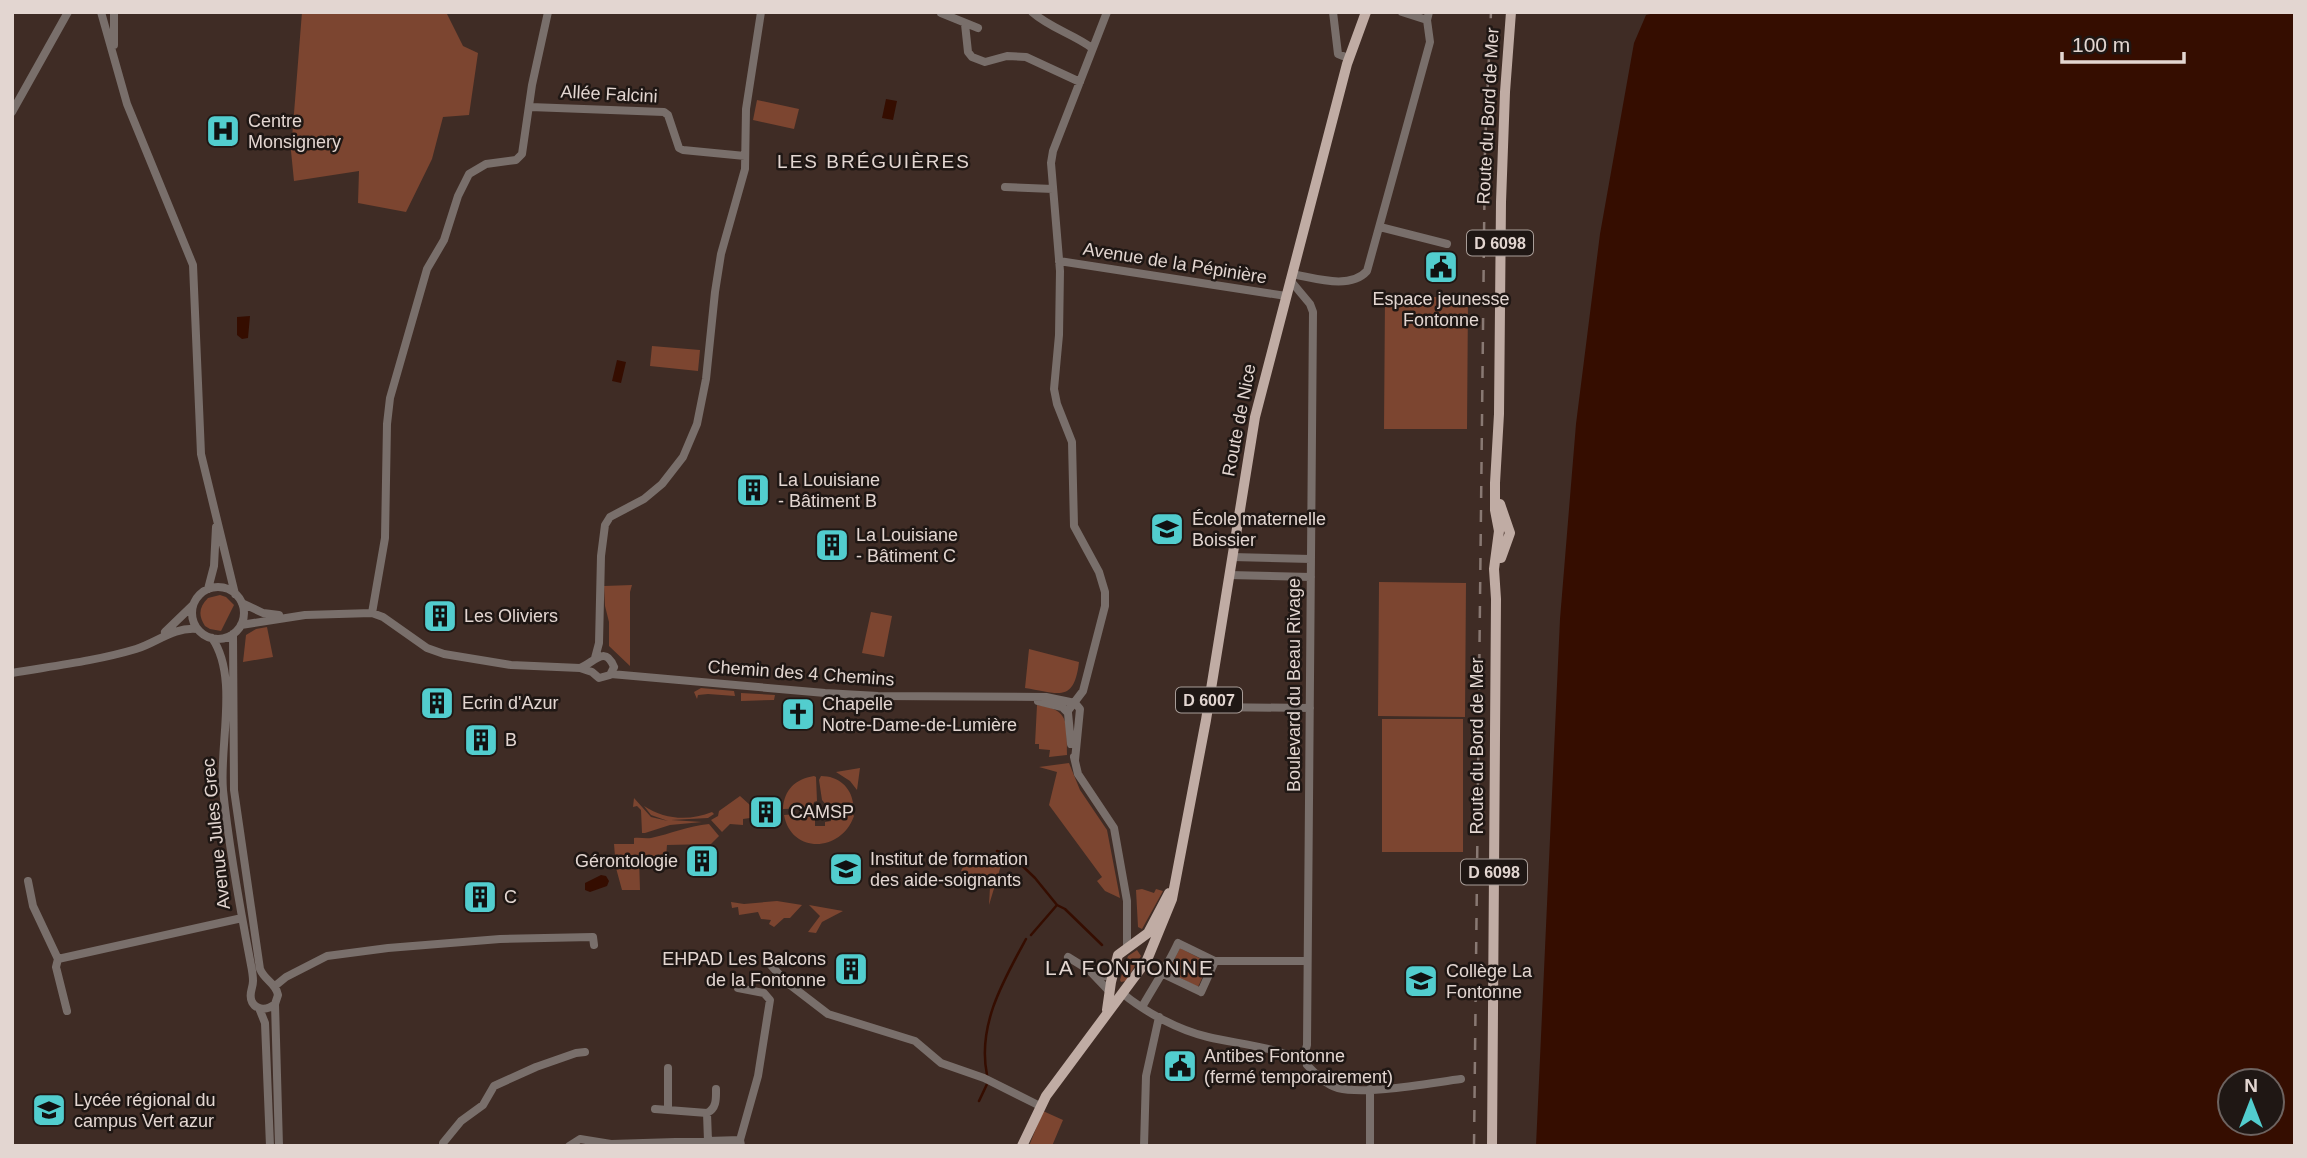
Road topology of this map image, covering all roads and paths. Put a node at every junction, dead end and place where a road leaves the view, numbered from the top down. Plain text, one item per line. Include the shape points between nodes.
1 (68, 12) edge
2 (101, 12) edge
3 (114, 12) edge
4 (548, 12) edge
5 (761, 12) edge
6 (1032, 12) edge
7 (1107, 12) edge
8 (1332, 12) edge
9 (1366, 12) edge
10 (1402, 12) edge
11 (1511, 12) edge
12 (941, 13) edge
13 (1428, 16) edge
14 (965, 24) junction
15 (978, 28) dead end
16 (1092, 48) junction
17 (114, 58) junction
18 (1349, 58) junction
19 (1080, 82) junction
20 (530, 107) junction
21 (12, 112) edge
22 (745, 156) junction
23 (1005, 187) dead end
24 (1053, 189) junction
25 (1380, 227) junction
26 (1447, 244) dead end
27 (1059, 261) junction
28 (1291, 277) junction
29 (1286, 296) junction
30 (217, 520) junction
31 (1231, 557) junction
32 (1308, 559) junction
33 (1229, 575) junction
34 (1308, 577) junction
35 (208, 589) junction
36 (235, 594) junction
37 (242, 603) junction
38 (193, 605) junction
39 (372, 613) junction
40 (300, 615) junction
41 (241, 625) junction
42 (197, 629) junction
43 (233, 634) junction
44 (212, 638) junction
45 (158, 639) junction
46 (599, 643) junction
47 (607, 657) junction
48 (593, 664) junction
49 (613, 671) junction
50 (12, 673) edge
51 (976, 695) junction
52 (1075, 703) junction
53 (1208, 706) junction
54 (1310, 708) junction
55 (1067, 712) junction
56 (1075, 760) junction
57 (28, 881) dead end
58 (1174, 885) junction
59 (242, 918) junction
60 (1128, 923) junction
61 (1138, 940) junction
62 (594, 945) dead end
63 (1127, 947) junction
64 (1068, 957) dead end
65 (58, 959) junction
66 (1215, 961) junction
67 (1307, 961) junction
68 (769, 963) dead end
69 (1115, 965) junction
70 (1139, 969) junction
71 (1089, 970) junction
72 (1161, 973) junction
73 (1111, 978) junction
74 (271, 984) junction
75 (253, 986) junction
76 (738, 988) dead end
77 (1109, 991) junction
78 (1122, 993) junction
79 (275, 1004) junction
80 (1142, 1007) junction
81 (259, 1008) junction
82 (67, 1011) dead end
83 (1106, 1013) junction
84 (1159, 1017) junction
85 (585, 1052) dead end
86 (1303, 1060) junction
87 (668, 1068) dead end
88 (1461, 1079) dead end
89 (716, 1089) dead end
90 (1370, 1089) junction
91 (1040, 1106) junction
92 (654, 1109) dead end
93 (668, 1110) junction
94 (707, 1113) junction
95 (708, 1141) junction
96 (740, 1143) edge
97 (270, 1146) edge
98 (279, 1146) edge
99 (443, 1146) edge
100 (569, 1146) edge
101 (1022, 1146) edge
102 (1144, 1146) edge
103 (1370, 1146) edge
104 (1492, 1146) edge

1 - 21 street
2 - 17 street
3 - 17 street
4 - 20 street
5 - 22 street via 746,109
6 - 16 street
7 - 16 street
8 - 18 street via 1338,54
9 - 18 main road, Route de Nice / D 6007
10 - 13 street
11 - 104 main road, Route du Bord de Mer / D 6098 via 1501,202 1497,473 1503,533 1496,598
12 - 14 street
13 - 25 street via 1430,42
14 - 15 street
14 - 19 street via 972,57 985,62 1016,55
16 - 19 street
17 - 30 street via 127,104 193,265 201,454
18 - 28 main road, Route de Nice / D 6007
19 - 24 street via 1053,152
20 - 22 street, Allée Falcini via 664,112 679,148
20 - 39 street via 520,158 486,164 469,174 444,240 427,269 390,398 385,538
22 - 46 street via 721,254 697,424 683,457 662,484 610,517 605,525
23 - 24 street
24 - 27 street
25 - 26 street
25 - 28 street via 1362,277 1350,282
27 - 29 street, Avenue de la Pépinière
27 - 52 street via 1054,389 1072,442 1074,526 1105,592 1083,691
28 - 29 main road, Route de Nice / D 6007
28 - 32 street, Boulevard du Beau Rivage via 1313,312
29 - 31 main road, Route de Nice / D 6007 via 1255,418
30 - 35 street
30 - 36 street
31 - 32 street
31 - 33 main road, Route de Nice / D 6007
32 - 34 street, Boulevard du Beau Rivage
33 - 34 street
33 - 53 main road, Route de Nice / D 6007
34 - 54 street, Boulevard du Beau Rivage
35 - 36 street via 222,587
35 - 38 street
36 - 37 street
37 - 40 street via 263,613
37 - 41 street
38 - 42 street
38 - 45 street
39 - 40 street
39 - 48 street via 444,654 512,665 580,668
40 - 41 street
41 - 43 street
42 - 44 street
42 - 45 street via 185,628
43 - 44 street
43 - 74 street, Avenue Jules Grec via 234,790 260,969
44 - 59 street, Avenue Jules Grec via 221,653 226,685 223,792
45 - 50 street via 118,654
46 - 47 street
46 - 48 street
47 - 48 street
47 - 49 street
48 - 49 street, Chemin des 4 Chemins via 599,678 607,678
49 - 51 street, Chemin des 4 Chemins via 825,693
51 - 52 street, Chemin des 4 Chemins via 1046,697
51 - 55 street, Chemin des 4 Chemins via 1045,702
52 - 55 street
52 - 56 street via 1080,709
53 - 54 street
53 - 58 main road, Route de Nice / D 6007
54 - 67 street, Boulevard du Beau Rivage
55 - 56 street
56 - 60 street via 1114,828
57 - 65 street via 33,906
58 - 61 main road, D 6007 via 1148,933
58 - 70 main road, D 6007 via 1153,949
59 - 65 street
59 - 75 street, Avenue Jules Grec
60 - 61 street
60 - 63 street
61 - 63 main road, D 6007
61 - 70 main road via 1143,957
62 - 74 street via 593,937 388,948 327,956
63 - 69 main road, D 6007
64 - 71 street
65 - 82 street
66 - 67 street
66 - 72 street via 1178,943
66 - 72 street via 1201,992
67 - 86 street, Boulevard du Beau Rivage
68 - 91 street via 828,1014 915,1041 942,1063
69 - 73 main road, D 6007
69 - 78 main road via 1115,980
70 - 78 main road, D 6007
71 - 73 street
71 - 77 street
72 - 80 street
73 - 77 main road, D 6007
74 - 75 street via 262,981
74 - 79 street via 278,995
75 - 81 street via 250,996
76 - 96 street via 764,993 770,1000 758,1076
77 - 78 main road
77 - 83 main road, D 6007
78 - 80 street
78 - 83 main road, D 6007
79 - 81 street
79 - 98 street
80 - 84 street
81 - 97 street via 265,1023
83 - 91 main road, D 6007
84 - 86 street via 1204,1036
84 - 102 street via 1146,1076
85 - 99 street via 495,1086 484,1105 461,1121
86 - 90 street via 1338,1088
87 - 93 street
88 - 90 street
89 - 94 street via 715,1105
90 - 103 street
91 - 101 main road, D 6007
92 - 93 street
93 - 94 street
94 - 95 street
95 - 96 street
95 - 100 street via 611,1144 580,1139

